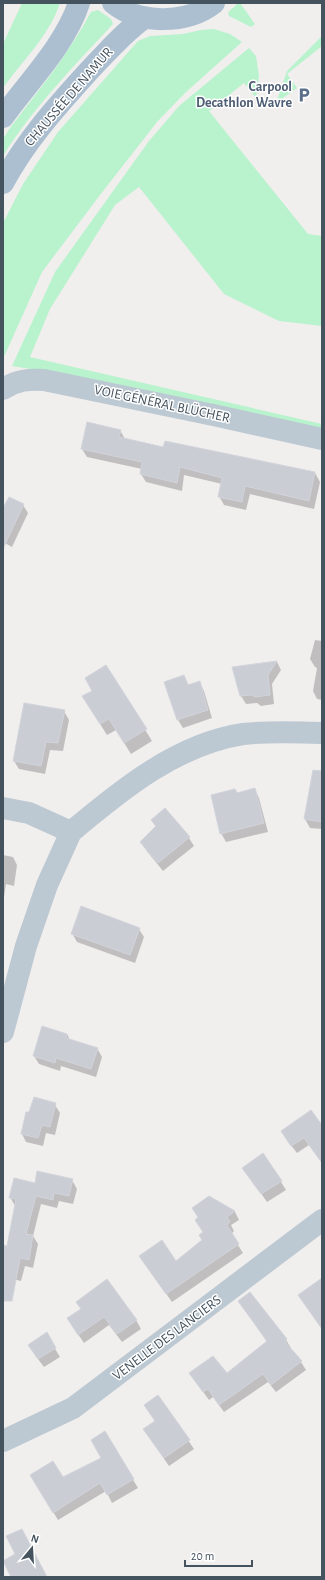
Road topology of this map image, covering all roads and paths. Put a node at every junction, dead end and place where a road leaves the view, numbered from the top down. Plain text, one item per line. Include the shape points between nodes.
1 (79, 3) edge
2 (113, 3) edge
3 (214, 3) edge
4 (144, 18) junction
5 (3, 117) edge
6 (3, 183) edge
7 (3, 389) edge
8 (322, 439) edge
9 (322, 733) edge
10 (3, 808) edge
11 (71, 832) junction
12 (3, 1032) edge
13 (322, 1220) edge
14 (3, 1441) edge

1 - 5 main road via 70,25 58,44
2 - 4 main road
3 - 4 main road via 196,13 178,18
4 - 6 main road, CHAUSSÉE DE NAMUR via 111,47 49,116
7 - 8 street, VOIE GÉNÉRAL BLÜCHER via 17,381 44,380
9 - 11 street via 286,731 242,734 208,743 175,757 126,788
10 - 11 street via 29,813
11 - 12 street via 47,885 26,946
13 - 14 street, VENELLE DES LANCIERS via 73,1408

